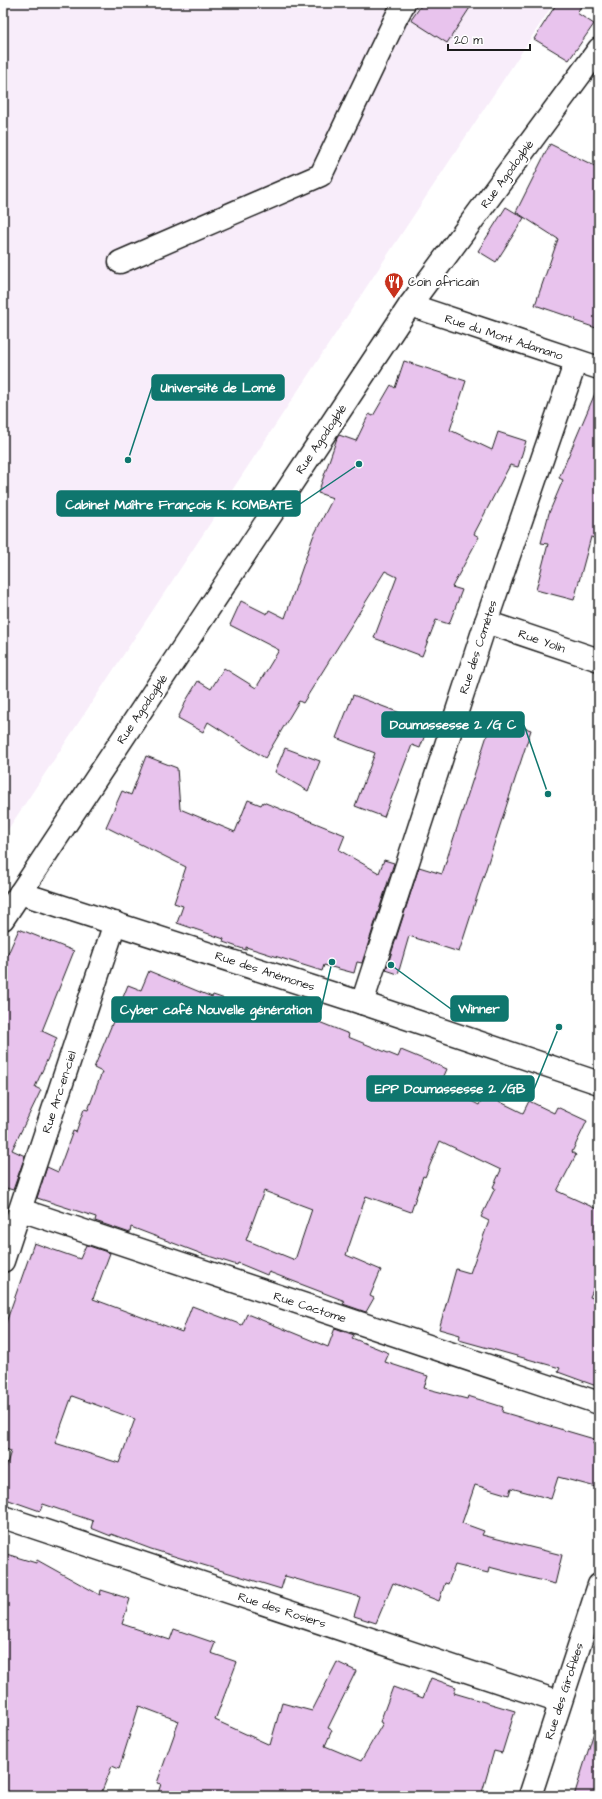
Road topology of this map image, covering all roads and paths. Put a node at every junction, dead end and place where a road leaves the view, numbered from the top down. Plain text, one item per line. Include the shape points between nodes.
1 (404, 3) edge
2 (599, 48) edge
3 (120, 262) dead end
4 (410, 305) junction
5 (576, 360) junction
6 (599, 368) edge
7 (486, 622) junction
8 (599, 660) edge
9 (20, 892) junction
10 (3, 919) edge
11 (115, 923) junction
12 (362, 1003) junction
13 (599, 1083) edge
14 (21, 1210) junction
15 (3, 1261) edge
16 (599, 1404) edge
17 (3, 1517) edge
18 (599, 1585) edge
19 (560, 1702) junction
20 (530, 1796) edge

1 - 3 street via 321,175
2 - 4 street, Rue Agodogblé
4 - 5 street, Rue du Mont Adamano
4 - 9 street, Rue Agodogblé
5 - 6 street, Rue du Mont Adamano
5 - 7 street, Rue des Comètes
7 - 8 street, Rue Yolin
7 - 12 street, Rue des Comètes
9 - 10 street, Rue Agodogblé
9 - 11 street, Rue des Anémones
11 - 12 street, Rue des Anémones
11 - 14 street, Rue Arc-en-ciel
12 - 13 street, Rue des Anémones
14 - 15 street, Rue Arc-en-ciel
14 - 16 street, Rue Cactome
17 - 19 street, Rue des Rosiers
18 - 19 street, Rue des Giroflées
19 - 20 street, Rue des Giroflées

